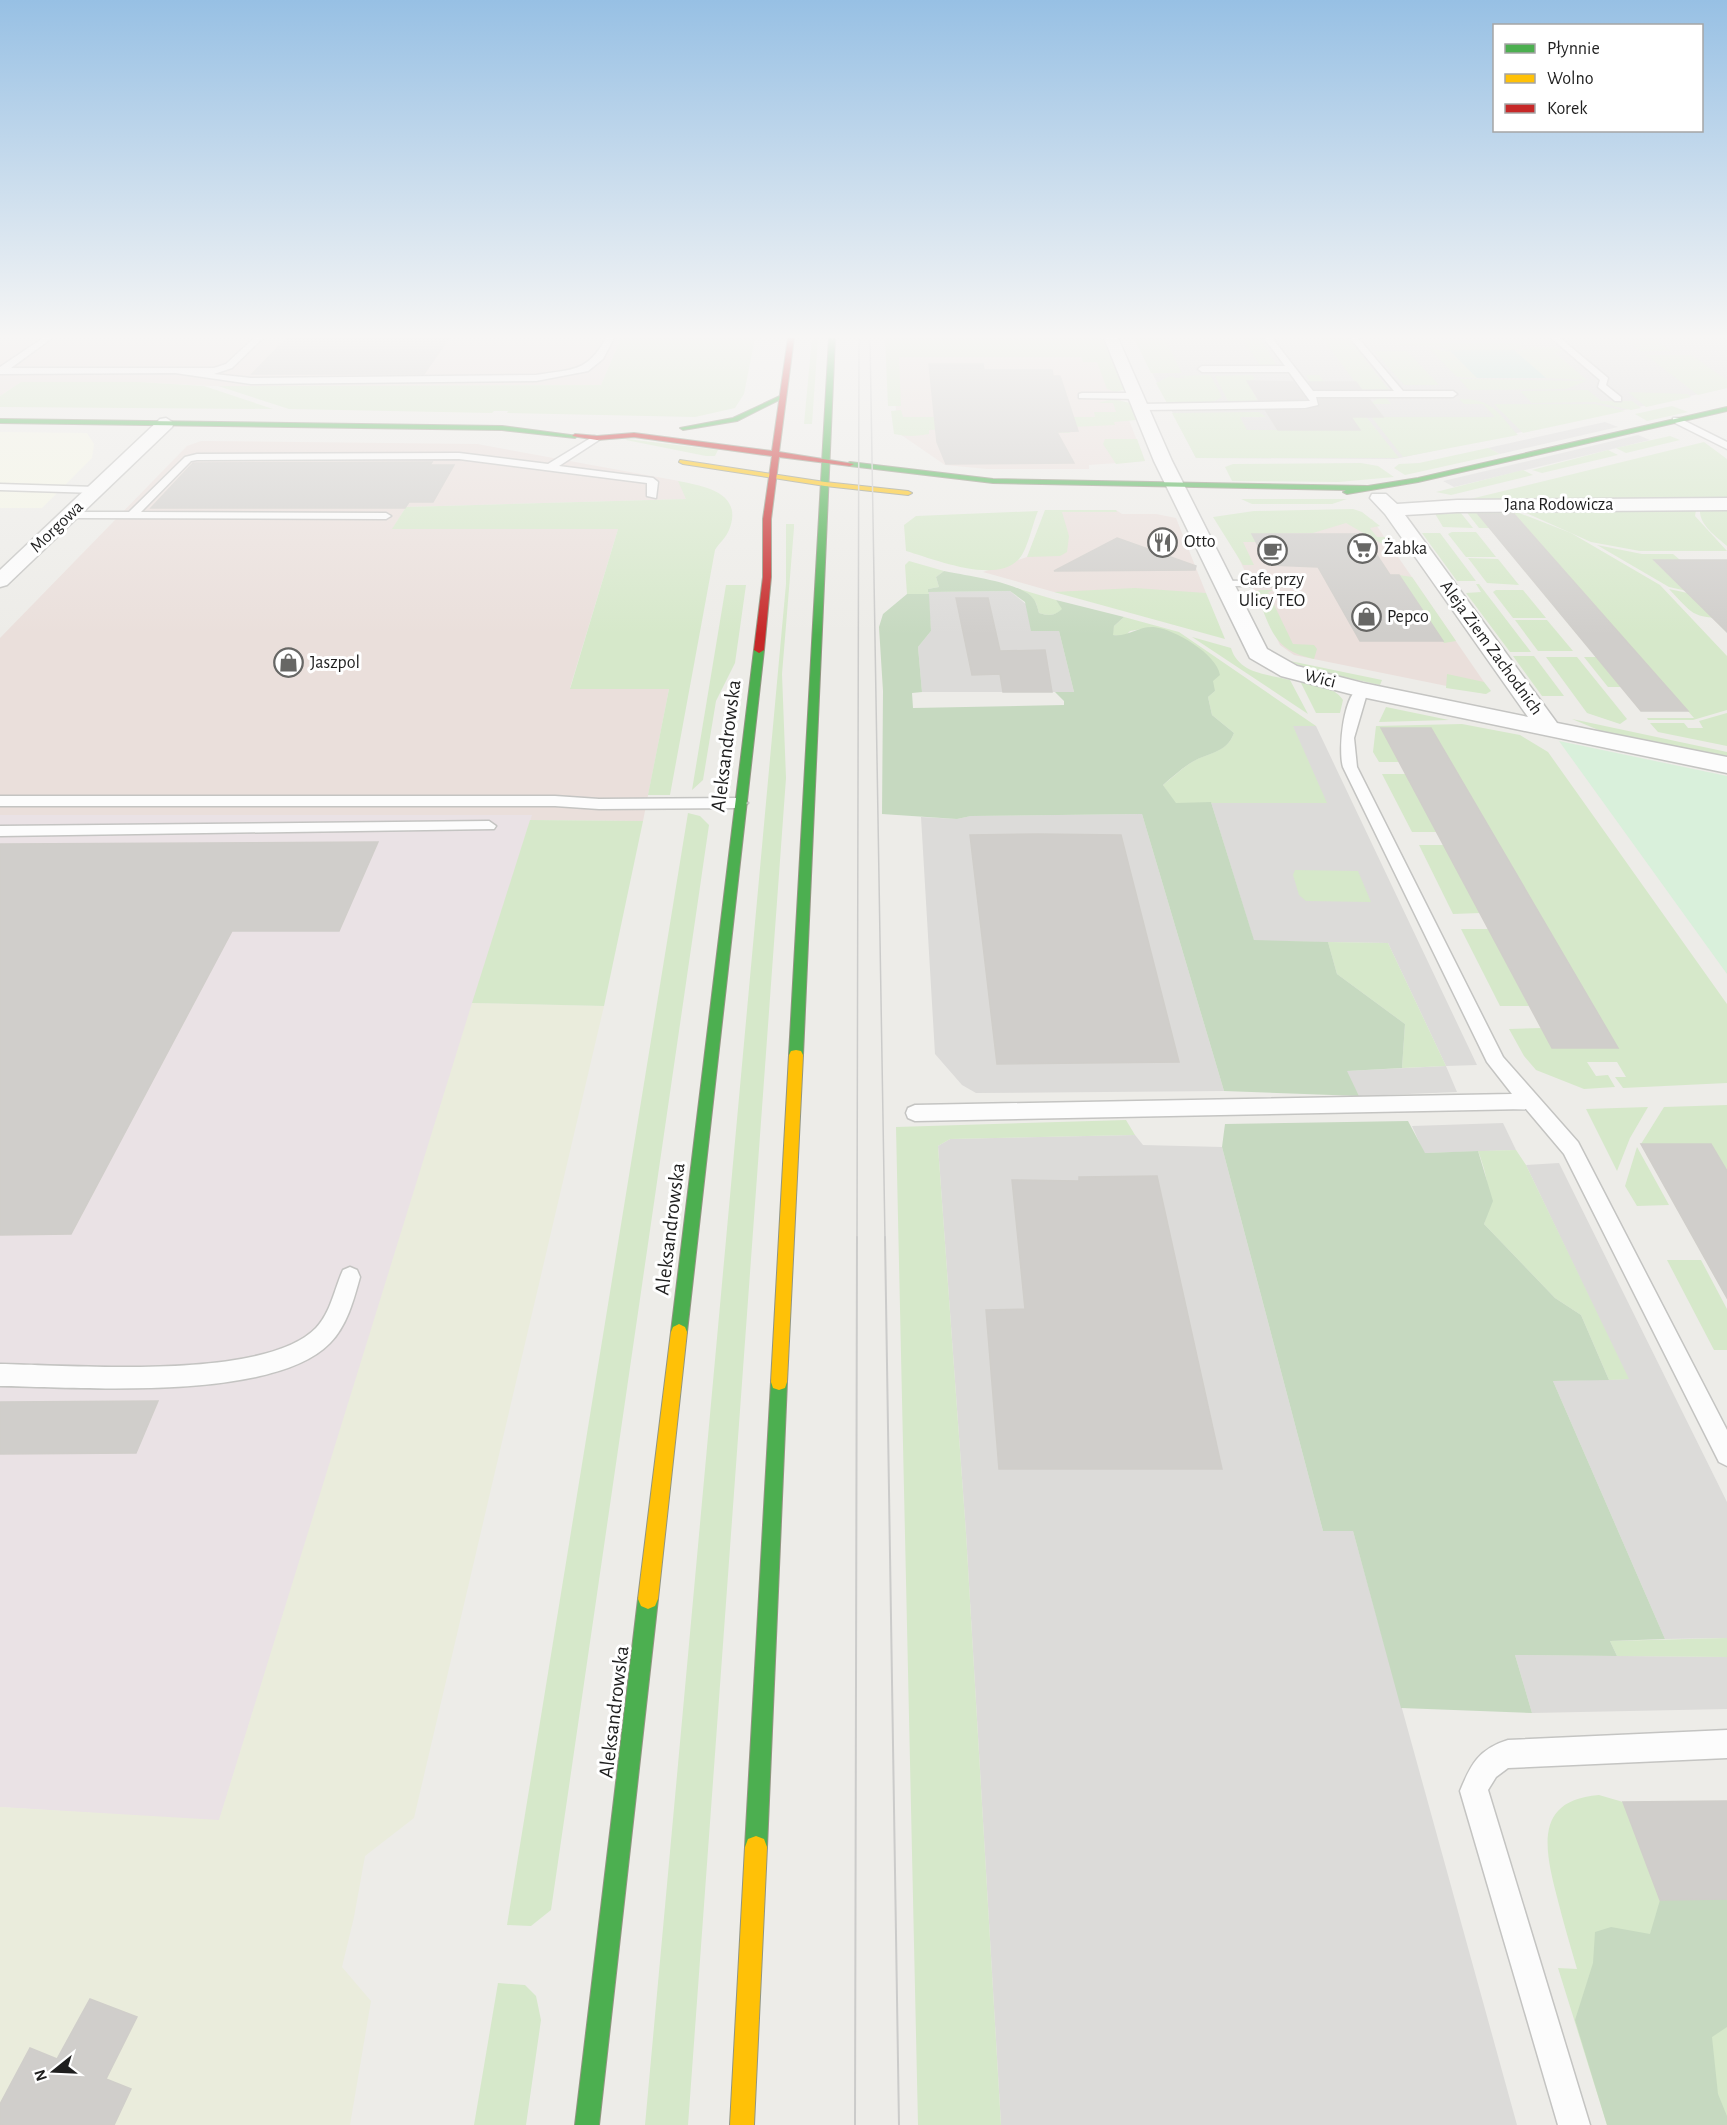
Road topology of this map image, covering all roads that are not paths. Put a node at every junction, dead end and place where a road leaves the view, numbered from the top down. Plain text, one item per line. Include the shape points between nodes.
1 (151, 437) edge
2 (589, 437) edge
3 (605, 437) edge
4 (644, 437) edge
5 (778, 437) edge
6 (828, 437) edge
7 (1152, 437) edge
8 (1602, 437) edge
9 (1710, 437) edge
10 (597, 438) junction
11 (1727, 446) edge
12 (612, 451) dead end
13 (776, 452) junction
14 (666, 459) dead end
15 (827, 460) junction
16 (550, 467) junction
17 (772, 477) junction
18 (825, 484) junction
19 (0, 487) edge
20 (1367, 488) junction
21 (96, 490) junction
22 (1179, 490) junction
23 (923, 494) dead end
24 (994, 495) dead end
25 (652, 496) dead end
26 (1727, 504) edge
27 (1392, 510) junction
28 (132, 515) junction
29 (69, 516) junction
30 (386, 516) dead end
31 (0, 581) edge
32 (1285, 583) dead end
33 (1225, 584) junction
34 (1362, 690) junction
35 (1547, 726) junction
36 (1727, 765) edge
37 (0, 801) edge
38 (741, 803) junction
39 (489, 826) dead end
40 (0, 831) edge
41 (1531, 1101) junction
42 (915, 1113) dead end
43 (350, 1277) dead end
44 (0, 1375) edge
45 (1727, 1454) edge
46 (1727, 1744) edge
47 (587, 2125) edge
48 (742, 2125) edge
49 (1574, 2125) edge

1 - 21 street, Morgowa
2 - 10 main road
3 - 10 main road
4 - 13 main road
5 - 13 main road, Aleksandrowska
6 - 15 main road
7 - 22 street, Wici
8 - 20 main road
9 - 11 lane
10 - 12 main road
10 - 16 lane
13 - 15 main road
13 - 17 main road, Aleksandrowska
14 - 17 main road
15 - 18 main road
15 - 22 main road via 993,481
16 - 25 lane via 649,480 653,482
16 - 28 lane via 459,456 197,457 188,459
17 - 18 main road
17 - 38 main road, Aleksandrowska via 767,577
18 - 23 main road
18 - 48 main road
19 - 21 lane
20 - 22 main road via 1314,494
20 - 27 street, Aleja Ziem Zachodnich
21 - 29 street, Morgowa
22 - 24 main road
22 - 33 street, Wici
26 - 27 street, Jana Rodowicza
27 - 35 street, Aleja Ziem Zachodnich
28 - 29 lane
28 - 30 lane
29 - 31 street, Morgowa
32 - 33 lane
33 - 34 street, Wici via 1258,653 1266,660 1289,671
34 - 35 street, Wici
34 - 41 lane via 1347,738 1347,759 1496,1062
35 - 36 street, Wici
37 - 38 lane
38 - 47 main road, Aleksandrowska
39 - 40 lane
41 - 42 lane
41 - 45 lane via 1571,1148
43 - 44 lane via 337,1315 319,1341 291,1357 194,1376
46 - 49 lane via 1508,1754 1495,1757 1483,1768 1474,1791

